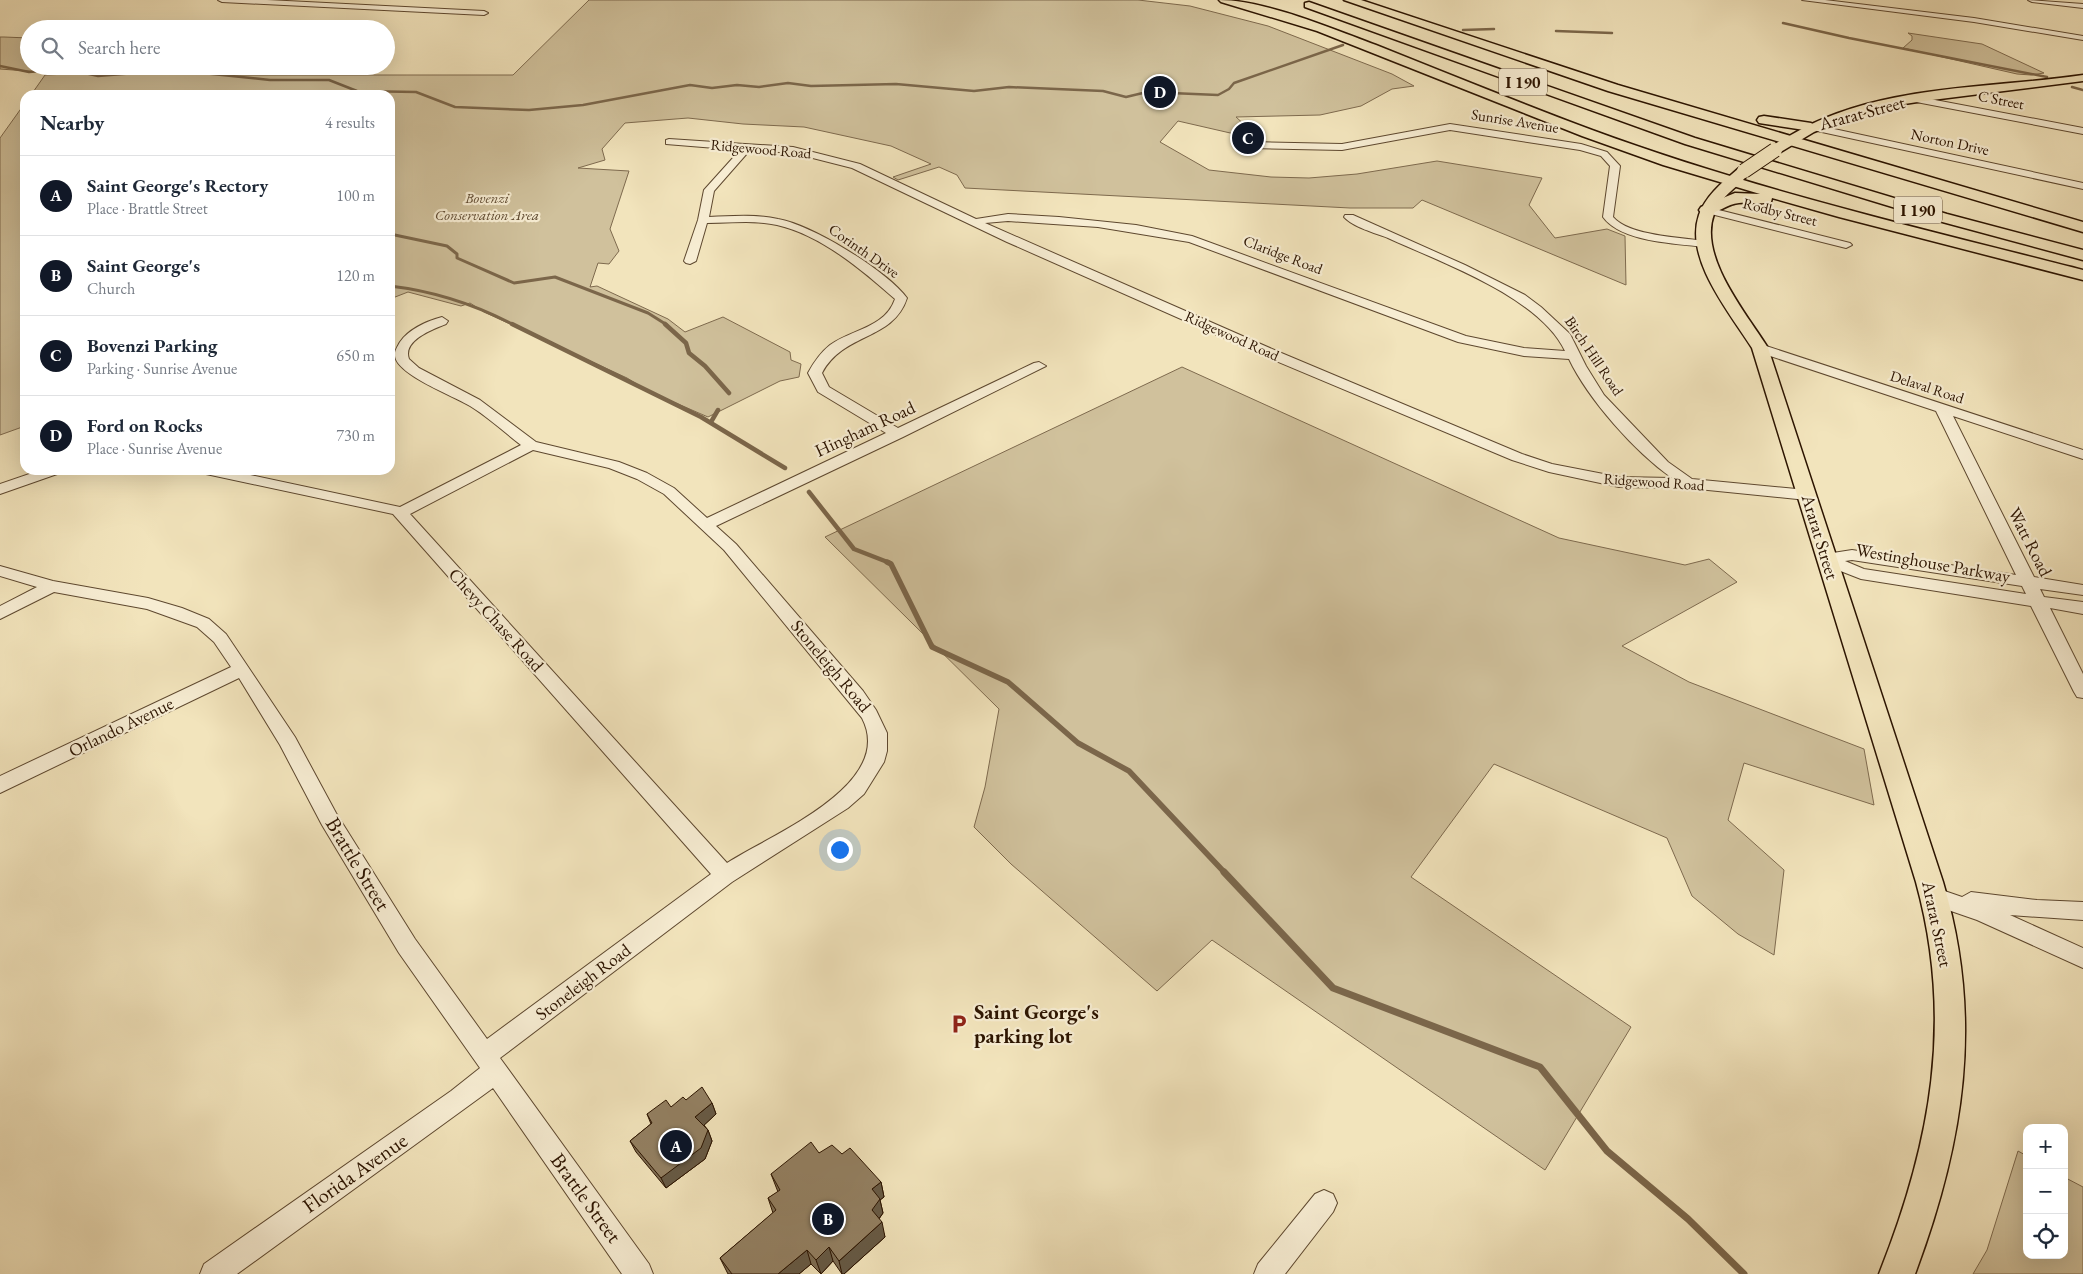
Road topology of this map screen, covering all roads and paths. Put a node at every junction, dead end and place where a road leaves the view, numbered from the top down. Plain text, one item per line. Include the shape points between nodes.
1 (222, 0) edge
2 (276, 0) edge
3 (1225, 0) edge
4 (1264, 0) edge
5 (1293, 0) edge
6 (1311, 0) edge
7 (1335, 0) edge
8 (1350, 0) edge
9 (1806, 0) edge
10 (2032, 0) edge
11 (2041, 1) edge
12 (267, 2) junction
13 (2083, 6) edge
14 (484, 14) dead end
15 (2083, 38) edge
16 (1489, 48) junction
17 (1451, 78) junction
18 (2083, 78) edge
19 (1613, 88) junction
20 (1914, 99) junction
21 (1810, 127) junction
22 (2083, 131) edge
23 (1788, 141) junction
24 (668, 142) dead end
25 (1252, 145) dead end
26 (748, 147) junction
27 (1737, 176) junction
28 (2083, 186) edge
29 (1706, 210) junction
30 (1349, 217) dead end
31 (703, 220) junction
32 (976, 223) junction
33 (1882, 224) junction
34 (2083, 227) edge
35 (1703, 244) junction
36 (1846, 245) dead end
37 (2083, 246) edge
38 (2083, 255) edge
39 (690, 261) dead end
40 (2083, 275) edge
41 (442, 321) dead end
42 (1760, 348) junction
43 (1573, 355) junction
44 (1039, 366) dead end
45 (1942, 409) junction
46 (898, 434) junction
47 (532, 445) junction
48 (2083, 454) edge
49 (41, 475) edge
50 (229, 475) edge
51 (1688, 483) junction
52 (0, 489) edge
53 (1807, 495) junction
54 (400, 513) junction
55 (707, 524) junction
56 (1826, 559) junction
57 (0, 571) edge
58 (2028, 582) junction
59 (52, 586) junction
60 (2083, 590) edge
61 (2038, 602) junction
62 (2083, 608) edge
63 (0, 613) edge
64 (242, 669) junction
65 (2083, 692) edge
66 (0, 785) edge
67 (725, 875) junction
68 (1933, 896) junction
69 (2083, 911) edge
70 (2083, 958) edge
71 (490, 1063) junction
72 (1324, 1203) dead end
73 (214, 1274) edge
74 (639, 1274) edge
75 (1268, 1274) edge
76 (1897, 1274) edge

1 - 12 street
2 - 12 street
3 - 17 highway via 1308,24
4 - 17 highway
5 - 38 highway, I 190 via 1728,153 1959,222
6 - 37 highway, I 190 via 1751,151 1926,204
7 - 16 highway via 1447,38
8 - 16 highway
9 - 15 street via 1974,20
10 - 11 street
11 - 13 street
12 - 14 street
16 - 19 highway
17 - 27 highway via 1621,146
18 - 20 main road, Ararat Street
19 - 21 highway via 1689,108
19 - 23 highway
20 - 21 main road, Ararat Street via 1863,109
20 - 22 street, C Street
21 - 23 main road, Ararat Street
21 - 28 street, Norton Drive
23 - 27 main road, Ararat Street, bridge
23 - 34 highway
24 - 26 street, Ridgewood Road
25 - 35 street, Sunrise Avenue via 1342,147 1450,127 1581,147 1604,154 1615,166 1608,217 1611,224 1629,232
26 - 31 street via 709,190
26 - 32 street, Ridgewood Road via 793,150 840,160
27 - 29 main road, Ararat Street
27 - 33 highway
29 - 33 highway via 1745,197
29 - 35 main road, Ararat Street
29 - 36 street, Rodby Street
30 - 43 street, Birch Hill Road via 1521,298 1553,323 1565,337
31 - 39 street
31 - 46 street, Corinth Drive via 760,219 799,228 870,273 901,298 900,308 891,319 842,342 819,361 815,373 823,389
32 - 43 street, Claridge Road via 1001,217 1050,220 1138,228 1192,239 1463,339 1524,352
32 - 51 street, Ridgewood Road via 1274,355 1517,457 1549,468 1619,482
33 - 40 highway
35 - 42 main road, Ararat Street via 1719,283
41 - 47 street, Stoneleigh Road via 406,341 401,355 403,360 428,380 462,395 487,411
42 - 45 street, Delaval Road
42 - 53 main road, Ararat Street
43 - 51 street, Birch Hill Road via 1598,397 1663,465
44 - 46 street, Hingham Road
45 - 48 street, Delaval Road
45 - 58 street, Watt Road
46 - 55 street, Hingham Road
47 - 54 street
47 - 55 street, Stoneleigh Road via 614,465 642,476 668,491
49 - 52 street
50 - 54 street
51 - 53 street, Ridgewood Road
53 - 56 main road, Ararat Street
54 - 67 street, Chevy Chase Road
55 - 67 street, Stoneleigh Road via 856,696 874,719 879,732 875,761 857,787 829,811
56 - 58 street, Westinghouse Parkway via 1852,554
56 - 61 street, Westinghouse Parkway via 1861,574
56 - 68 main road, Ararat Street
57 - 59 street, Brattle Street
58 - 60 street, Westinghouse Parkway
58 - 61 street, Watt Road
59 - 63 street
59 - 64 street, Brattle Street via 148,604 203,623 220,638
61 - 62 street, Westinghouse Parkway
61 - 65 street, Watt Road
64 - 66 street, Orlando Avenue
64 - 71 street, Brattle Street via 407,946
67 - 71 street, Stoneleigh Road
68 - 69 street
68 - 70 street via 1984,913
68 - 76 main road, Ararat Street via 1949,985 1951,1030 1946,1116 1924,1204
71 - 73 street, Florida Avenue via 460,1098
71 - 74 street, Brattle Street
72 - 75 street

